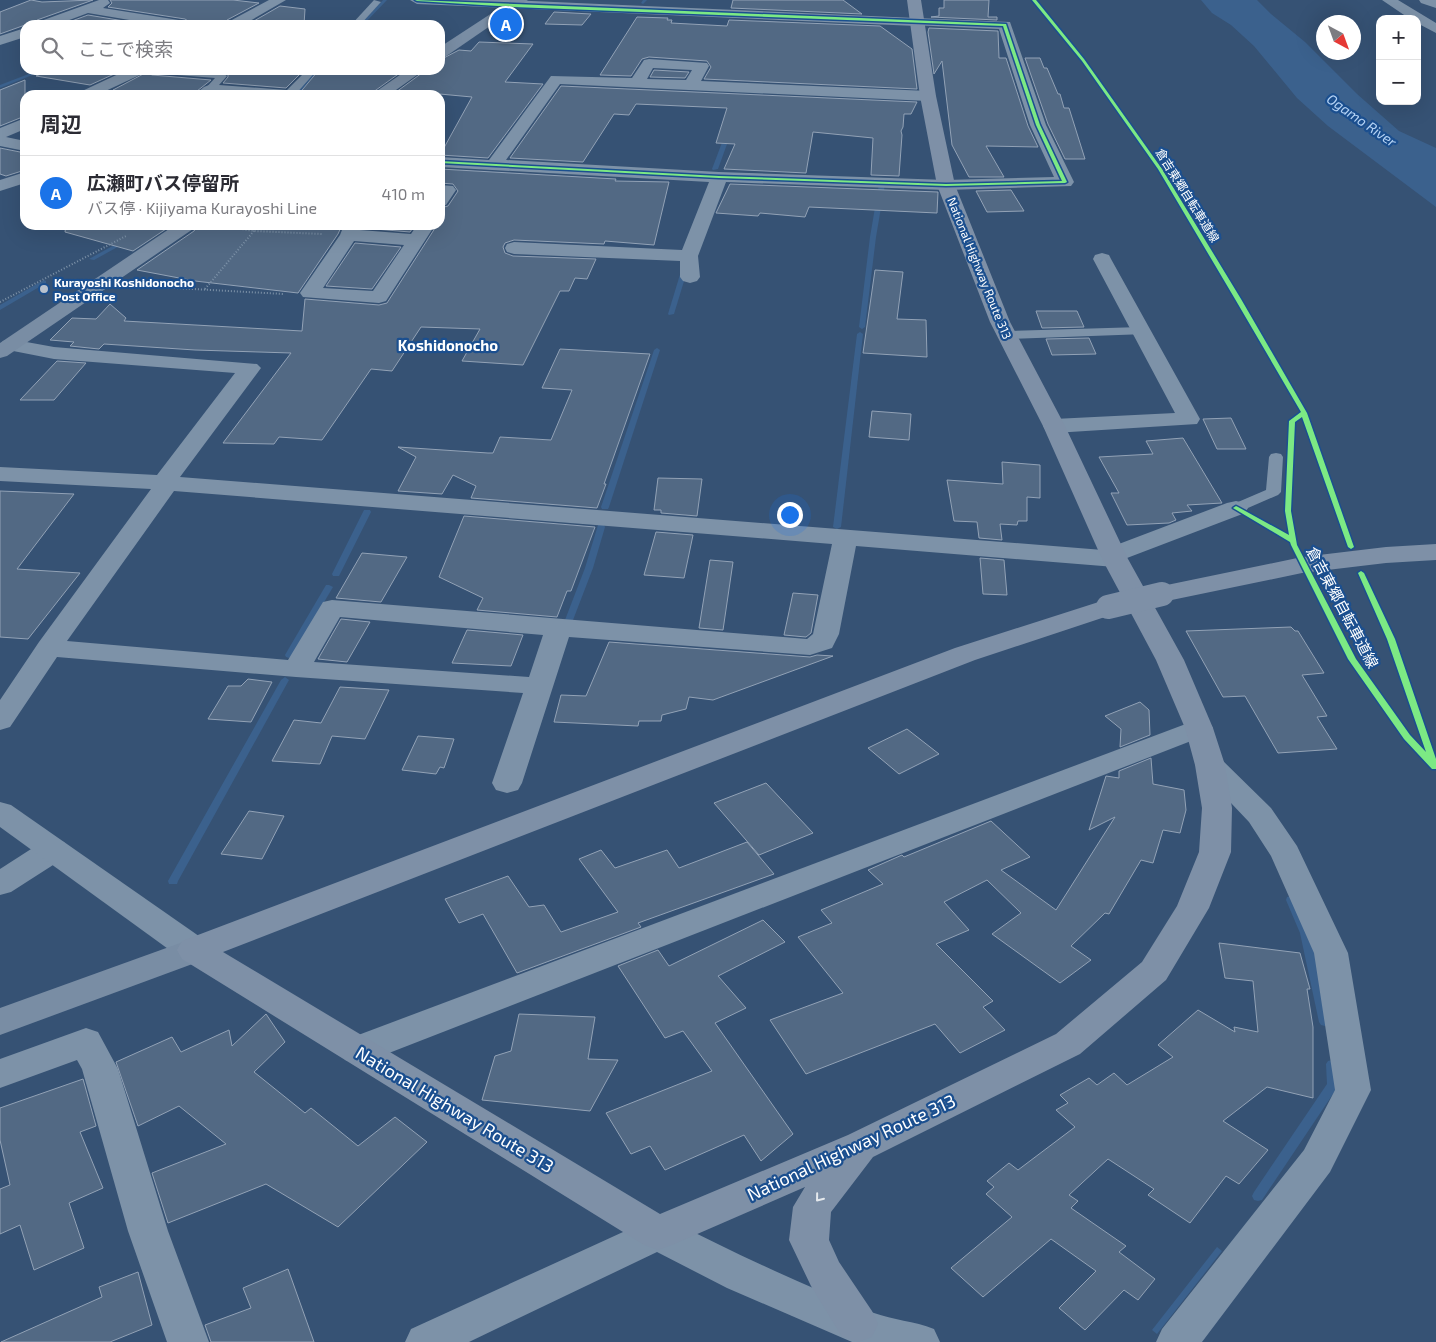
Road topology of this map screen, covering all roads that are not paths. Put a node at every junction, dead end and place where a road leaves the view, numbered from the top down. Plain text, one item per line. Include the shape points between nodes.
1 (110, 0) edge
2 (279, 0) edge
3 (417, 0) edge
4 (1389, 0) edge
5 (1426, 0) edge
6 (377, 2) dead end
7 (517, 3) edge
8 (1436, 4) edge
9 (86, 9) junction
10 (915, 11) edge
11 (56, 20) edge
12 (154, 20) edge
13 (242, 20) edge
14 (360, 20) edge
15 (1436, 29) edge
16 (20, 34) edge
17 (0, 41) edge
18 (445, 51) edge
19 (128, 75) edge
20 (210, 75) edge
21 (307, 75) edge
22 (409, 75) edge
23 (637, 82) junction
24 (690, 86) junction
25 (96, 90) edge
26 (209, 90) edge
27 (294, 90) edge
28 (387, 90) edge
29 (928, 96) junction
30 (20, 124) edge
31 (0, 134) edge
32 (0, 141) edge
33 (20, 145) edge
34 (445, 162) edge
35 (494, 165) junction
36 (719, 177) junction
37 (20, 178) edge
38 (946, 185) junction
39 (0, 186) edge
40 (180, 230) edge
41 (344, 232) edge
42 (421, 232) edge
43 (514, 248) dead end
44 (689, 256) junction
45 (1102, 259) dead end
46 (690, 277) dead end
47 (1141, 331) junction
48 (1007, 335) junction
49 (5, 348) edge
50 (1054, 426) junction
51 (1276, 456) dead end
52 (0, 474) edge
53 (166, 482) junction
54 (1236, 508) joint
55 (846, 536) junction
56 (1436, 552) edge
57 (1114, 557) junction
58 (559, 628) junction
59 (49, 648) junction
60 (296, 669) junction
61 (540, 686) junction
62 (0, 721) edge
63 (1199, 728) junction
64 (1210, 765) junction
65 (508, 783) dead end
66 (0, 812) edge
67 (53, 850) junction
68 (0, 884) edge
69 (194, 950) junction
70 (0, 1022) edge
71 (358, 1050) junction
72 (0, 1074) edge
73 (861, 1146) junction
74 (658, 1233) junction
75 (857, 1324) junction
76 (188, 1342) edge
77 (426, 1342) edge
78 (919, 1342) edge
79 (1177, 1342) edge

1 - 9 street
2 - 13 street
3 - 7 street
4 - 15 street
5 - 8 street
6 - 14 lane
7 - 10 street
7 - 18 main road
9 - 11 street
9 - 12 street
10 - 29 highway, National Highway Route 313
10 - 38 street via 1005,24 1038,126 1065,182
16 - 17 street
19 - 25 street
20 - 26 lane via 222,76
21 - 27 lane
22 - 28 main road
23 - 24 street
23 - 24 street via 649,63 702,66
23 - 35 street via 556,79
24 - 29 street
29 - 38 highway, National Highway Route 313
30 - 31 street
32 - 33 street
34 - 35 street
35 - 36 street
36 - 38 street
36 - 44 street
37 - 39 street
38 - 48 highway, National Highway Route 313
40 - 49 main road
41 - 42 street
41 - 42 street via 310,293 379,297
43 - 44 street
44 - 46 street
45 - 47 street
47 - 48 lane
47 - 50 street via 1188,419
48 - 50 highway, National Highway Route 313
49 - 53 street via 250,368
50 - 57 highway, National Highway Route 313
51 - 54 lane via 1273,492
52 - 53 street
53 - 55 street
53 - 59 street
54 - 57 street
55 - 57 street
55 - 58 street via 826,634 822,642 810,646
56 - 69 highway, bridge via 1302,565 1108,607 965,654
57 - 63 highway, National Highway Route 313 via 1170,660
58 - 60 street via 332,608
58 - 61 street
59 - 60 street
59 - 62 street
60 - 61 street
61 - 65 street
63 - 64 highway, National Highway Route 313
63 - 71 street
64 - 73 highway, National Highway Route 313 via 1217,808 1215,852 1193,908 1154,972 1068,1044
64 - 79 street via 1260,815 1281,846 1331,953 1353,1090 1317,1161
66 - 67 street
67 - 68 street
67 - 69 street
69 - 70 main road
69 - 71 highway, National Highway Route 313
71 - 74 highway, National Highway Route 313
72 - 76 street via 86,1042 100,1069 148,1231
73 - 74 highway, National Highway Route 313
73 -> 75 highway via 812,1207 809,1240 825,1274
74 - 75 street via 741,1276
74 - 77 street
75 - 78 street via 874,1332

